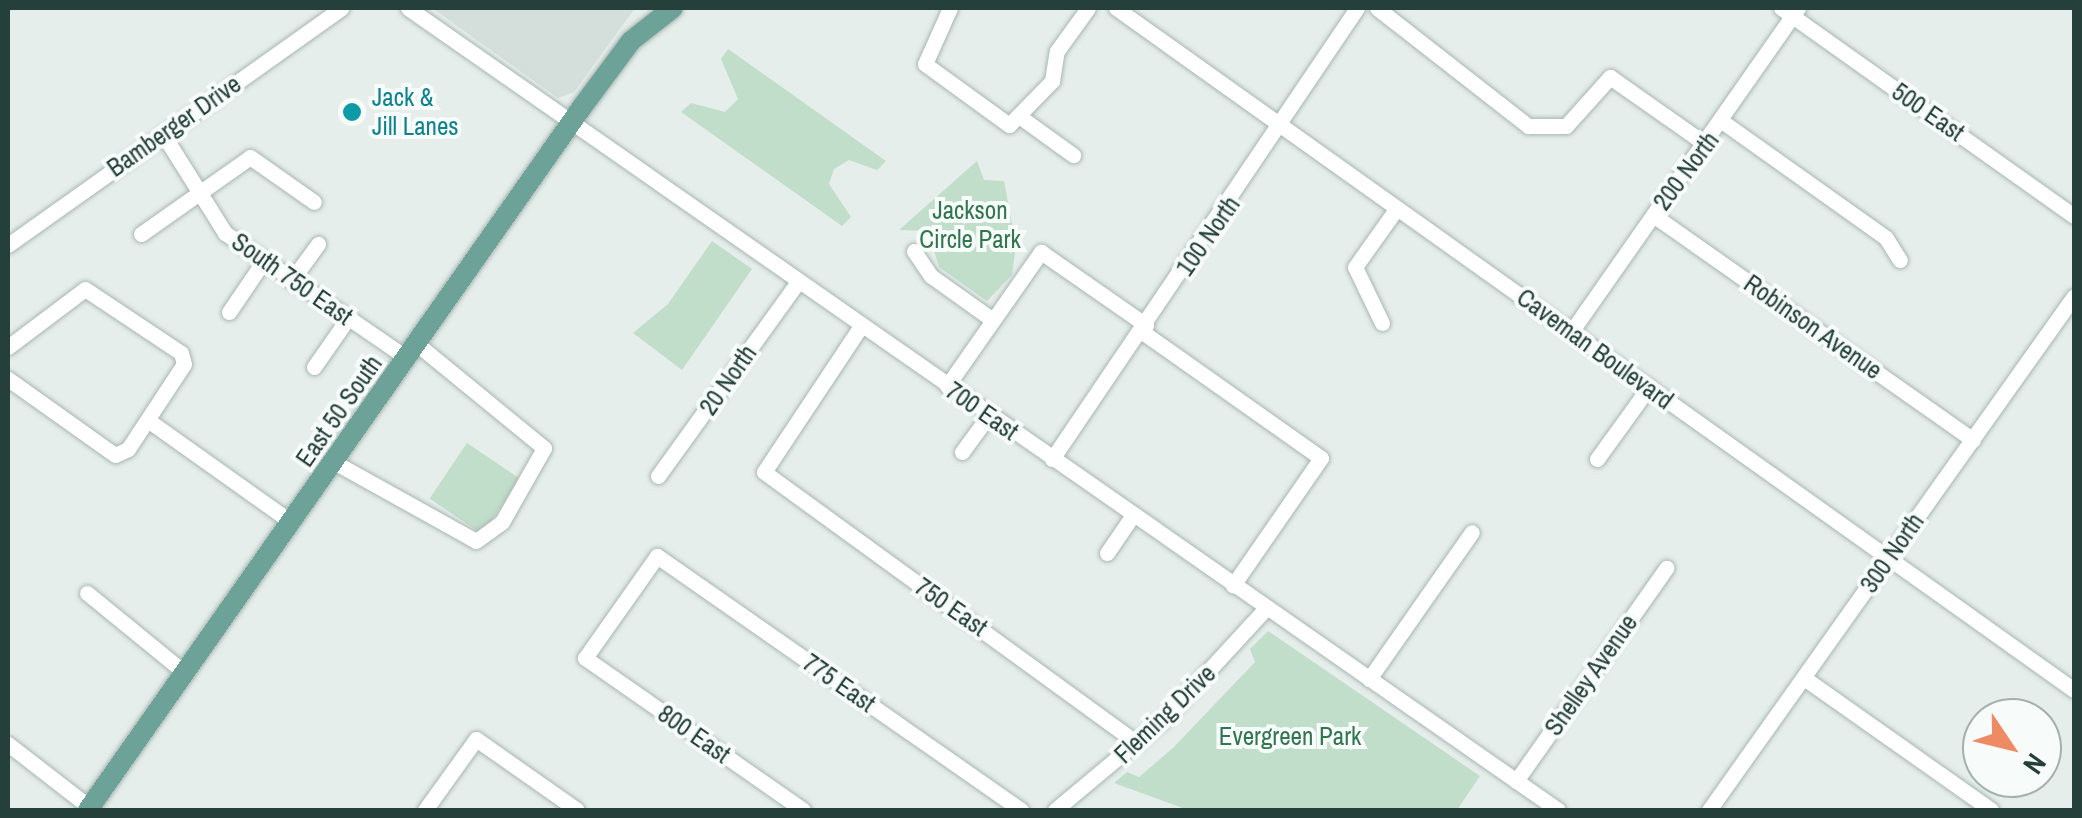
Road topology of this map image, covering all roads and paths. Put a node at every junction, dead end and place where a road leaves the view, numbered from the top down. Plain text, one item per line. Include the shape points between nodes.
1 (341, 8) edge
2 (408, 8) edge
3 (673, 8) edge
4 (950, 8) edge
5 (1088, 8) edge
6 (1116, 8) edge
7 (1357, 8) edge
8 (1377, 8) edge
9 (1791, 10) edge
10 (1139, 14) edge
11 (1021, 121) junction
12 (1722, 122) junction
13 (570, 124) junction
14 (1282, 126) junction
15 (164, 134) junction
16 (1704, 143) junction
17 (1073, 155) dead end
18 (198, 190) junction
19 (314, 202) dead end
20 (1397, 208) junction
21 (1653, 214) junction
22 (2074, 216) edge
23 (141, 234) dead end
24 (318, 244) dead end
25 (8, 245) edge
26 (914, 252) dead end
27 (1900, 260) dead end
28 (263, 262) junction
29 (291, 281) junction
30 (797, 283) junction
31 (2074, 296) edge
32 (229, 312) dead end
33 (348, 318) junction
34 (993, 320) junction
35 (1382, 323) dead end
36 (860, 326) junction
37 (1144, 328) junction
38 (1572, 332) junction
39 (8, 346) edge
40 (412, 351) junction
41 (314, 366) dead end
42 (8, 379) edge
43 (947, 386) junction
44 (1649, 388) junction
45 (988, 415) junction
46 (149, 421) junction
47 (1972, 440) junction
48 (962, 452) dead end
49 (1596, 459) dead end
50 (1052, 460) junction
51 (334, 462) junction
52 (658, 476) dead end
53 (1133, 516) junction
54 (292, 522) junction
55 (1472, 532) dead end
56 (1106, 553) dead end
57 (1888, 558) junction
58 (1666, 568) dead end
59 (1232, 584) junction
60 (87, 593) dead end
61 (1266, 608) junction
62 (585, 658) joint
63 (185, 673) junction
64 (1804, 678) junction
65 (1369, 679) junction
66 (2074, 690) edge
67 (1137, 743) junction
68 (8, 744) edge
69 (1516, 781) junction
70 (90, 810) edge
71 (425, 810) edge
72 (577, 810) edge
73 (803, 810) edge
74 (1020, 810) edge
75 (1056, 810) edge
76 (1558, 810) edge
77 (1709, 810) edge
78 (1991, 810) edge

1 - 15 street, Bamberger Drive
2 - 13 street, 700 East
3 - 13 main road, East 50 South via 631,40
4 - 11 street via 925,64 1010,125
5 - 11 street
6 - 10 street, Caveman Boulevard
7 - 14 street, 100 North
8 - 16 street via 1517,120 1553,130 1579,118 1610,77
9 - 12 street, 200 North
9 - 22 street, 500 East
10 - 14 street, Caveman Boulevard
11 - 17 street
12 - 16 street, 200 North
12 - 27 street via 1886,238
13 - 30 street, 700 East
13 - 40 main road, East 50 South
14 - 20 street, Caveman Boulevard
14 - 37 street, 100 North
15 - 18 street, South 750 East
15 - 25 street, Bamberger Drive
16 - 21 street, 200 North
18 - 19 street via 250,157
18 - 23 street
18 - 28 street, South 750 East via 225,233
20 - 35 street via 1356,267
20 - 38 street, Caveman Boulevard
21 - 38 street, 200 North
21 - 47 street, Robinson Avenue
24 - 29 street
26 - 34 street via 931,276
28 - 29 street, South 750 East
28 - 32 street
29 - 33 street, South 750 East
30 - 36 street, 700 East
30 - 52 street, 20 North
31 - 47 street, 300 North
33 - 40 street, South 750 East
33 - 41 street
34 - 37 street via 1041,252
34 - 43 street
36 - 43 street, 700 East
36 - 67 street, 750 East via 764,472
37 - 50 street, 100 North
37 - 59 street via 1322,458
38 - 44 street, Caveman Boulevard
39 - 46 street via 89,290 181,353 184,364
40 - 51 main road, East 50 South
40 - 51 street, South 750 East via 544,448 494,534 476,541
42 - 46 street via 114,455
43 - 45 street, 700 East
44 - 49 street
44 - 57 street, Caveman Boulevard
45 - 48 street
45 - 50 street, 700 East
46 - 54 street
47 - 57 street, 300 North
50 - 53 street, 700 East
51 - 54 main road, East 50 South
53 - 56 street
53 - 59 street, 700 East
54 - 63 main road, East 50 South
55 - 65 street
57 - 64 street, 300 North
57 - 66 street, Caveman Boulevard
58 - 69 street, Shelley Avenue
59 - 61 street, 700 East
60 - 63 street
61 - 65 street, 700 East
61 - 67 street, Fleming Drive
62 - 73 street, 800 East
62 - 74 street, 775 East via 657,556
63 - 70 main road, East 50 South
64 - 77 street, 300 North
64 - 78 street
65 - 69 street, 700 East
67 - 75 street, Fleming Drive
68 - 70 street
69 - 76 street, 700 East
71 - 72 street via 476,739

